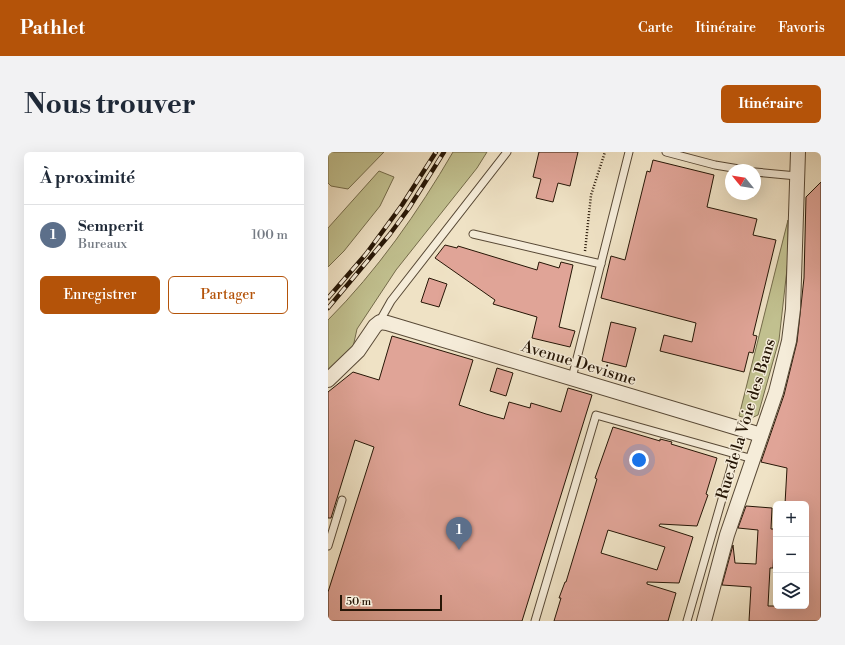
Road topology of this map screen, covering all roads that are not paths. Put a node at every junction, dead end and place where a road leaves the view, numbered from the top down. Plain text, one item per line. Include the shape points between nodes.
1 (507, 152) edge
2 (629, 152) edge
3 (666, 152) edge
4 (798, 152) edge
5 (725, 167) edge
6 (761, 173) edge
7 (797, 176) junction
8 (473, 234) dead end
9 (601, 264) junction
10 (384, 323) junction
11 (572, 378) junction
12 (328, 380) edge
13 (761, 435) junction
14 (735, 454) junction
15 (753, 459) junction
16 (342, 500) dead end
17 (328, 546) edge
18 (535, 621) edge
19 (687, 621) edge
20 (704, 621) edge

1 - 10 lane via 391,301 382,316
2 - 9 lane
3 - 5 lane
4 - 7 street, Rue de la Voie des Bans
6 - 7 lane
7 - 13 street, Rue de la Voie des Bans via 793,309 789,341 776,392
8 - 9 lane
9 - 11 lane
10 - 11 street, Avenue Devisme
10 - 12 street via 375,326 347,363
11 - 13 street, Avenue Devisme
13 - 15 street, Rue de la Voie des Bans
14 - 15 lane
14 - 18 lane via 596,415
14 - 19 lane
15 - 20 street, Rue de la Voie des Bans via 727,535
16 - 17 lane

